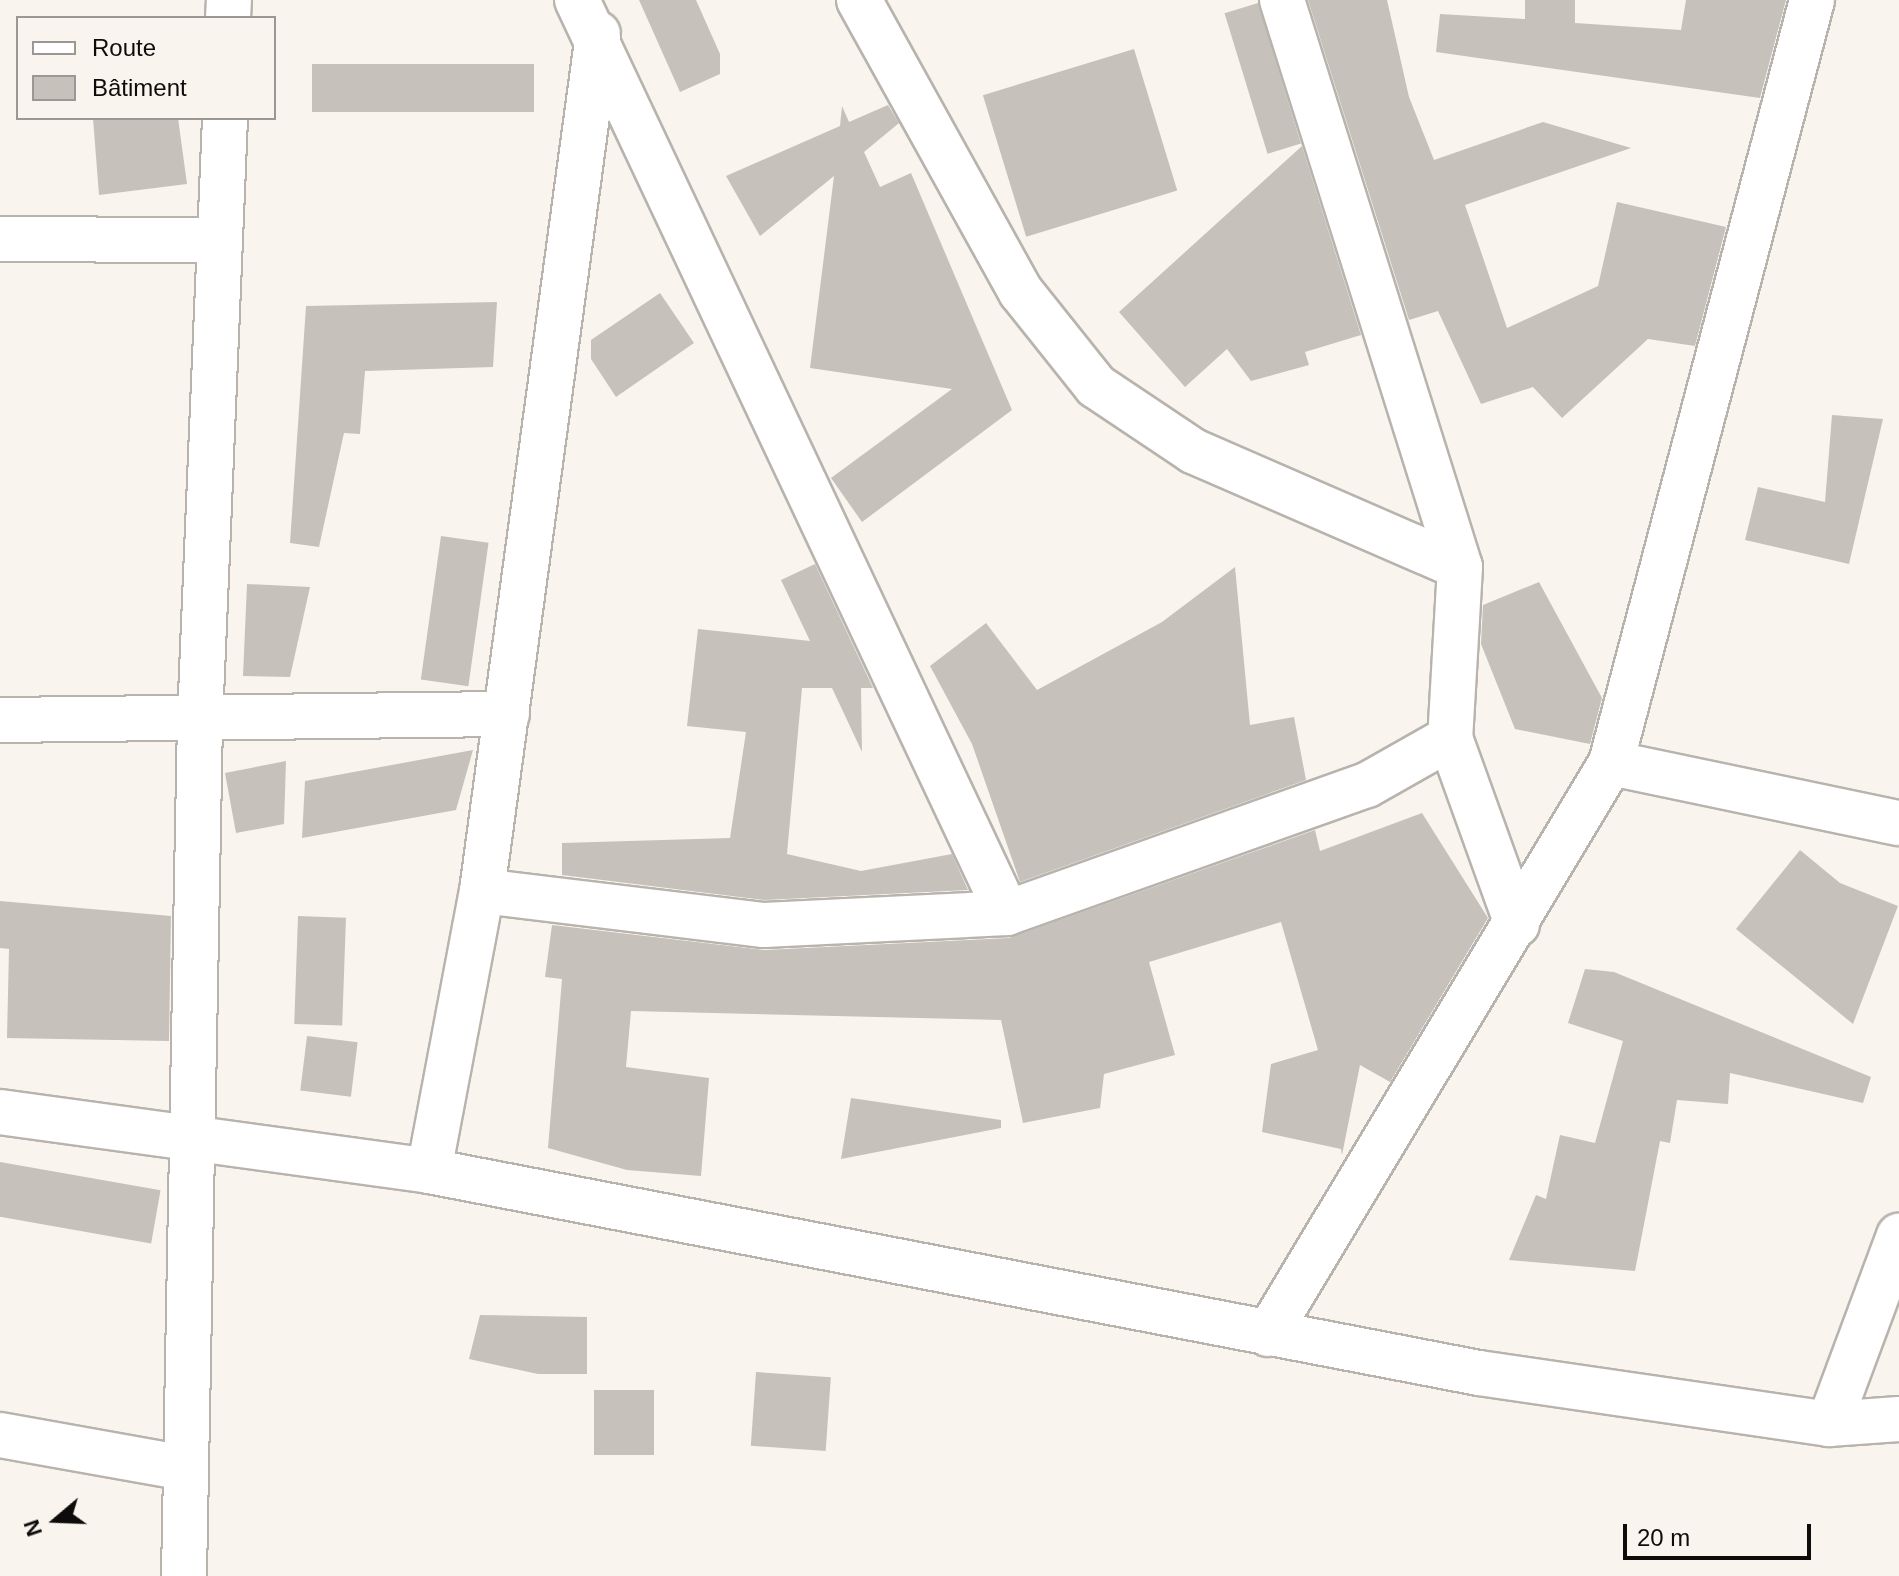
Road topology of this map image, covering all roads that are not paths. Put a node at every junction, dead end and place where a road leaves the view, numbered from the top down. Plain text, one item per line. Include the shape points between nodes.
1 (859, 0) edge
2 (1282, 0) edge
3 (1812, 0) edge
4 (587, 17) edge
5 (225, 120) edge
6 (0, 239) edge
7 (220, 240) junction
8 (1460, 567) junction
9 (507, 714) junction
10 (0, 720) edge
11 (200, 720) junction
12 (1450, 738) junction
13 (1611, 763) junction
14 (1899, 823) edge
15 (482, 891) junction
16 (1007, 913) junction
17 (1517, 924) junction
18 (0, 1112) edge
19 (192, 1143) junction
20 (429, 1171) junction
21 (1899, 1236) edge
22 (1268, 1334) junction
23 (1899, 1419) edge
24 (1829, 1424) junction
25 (0, 1435) edge
26 (185, 1468) junction
27 (184, 1576) edge

1 - 8 street via 1021,292 1096,386 1193,451
2 - 8 street
3 - 13 street
4 - 9 street
4 - 16 street
5 - 7 street
6 - 7 street
7 - 11 street
8 - 12 street
9 - 11 street
9 - 15 street
10 - 11 street
11 - 19 street
12 - 16 street via 1367,785
12 - 17 street
13 - 14 street
13 - 17 street
15 - 16 street via 764,925
15 - 20 street
17 - 22 street
18 - 19 street
19 - 20 street
19 - 26 street
20 - 22 street
21 - 24 street
22 - 24 street
23 - 24 street
25 - 26 street
26 - 27 street

